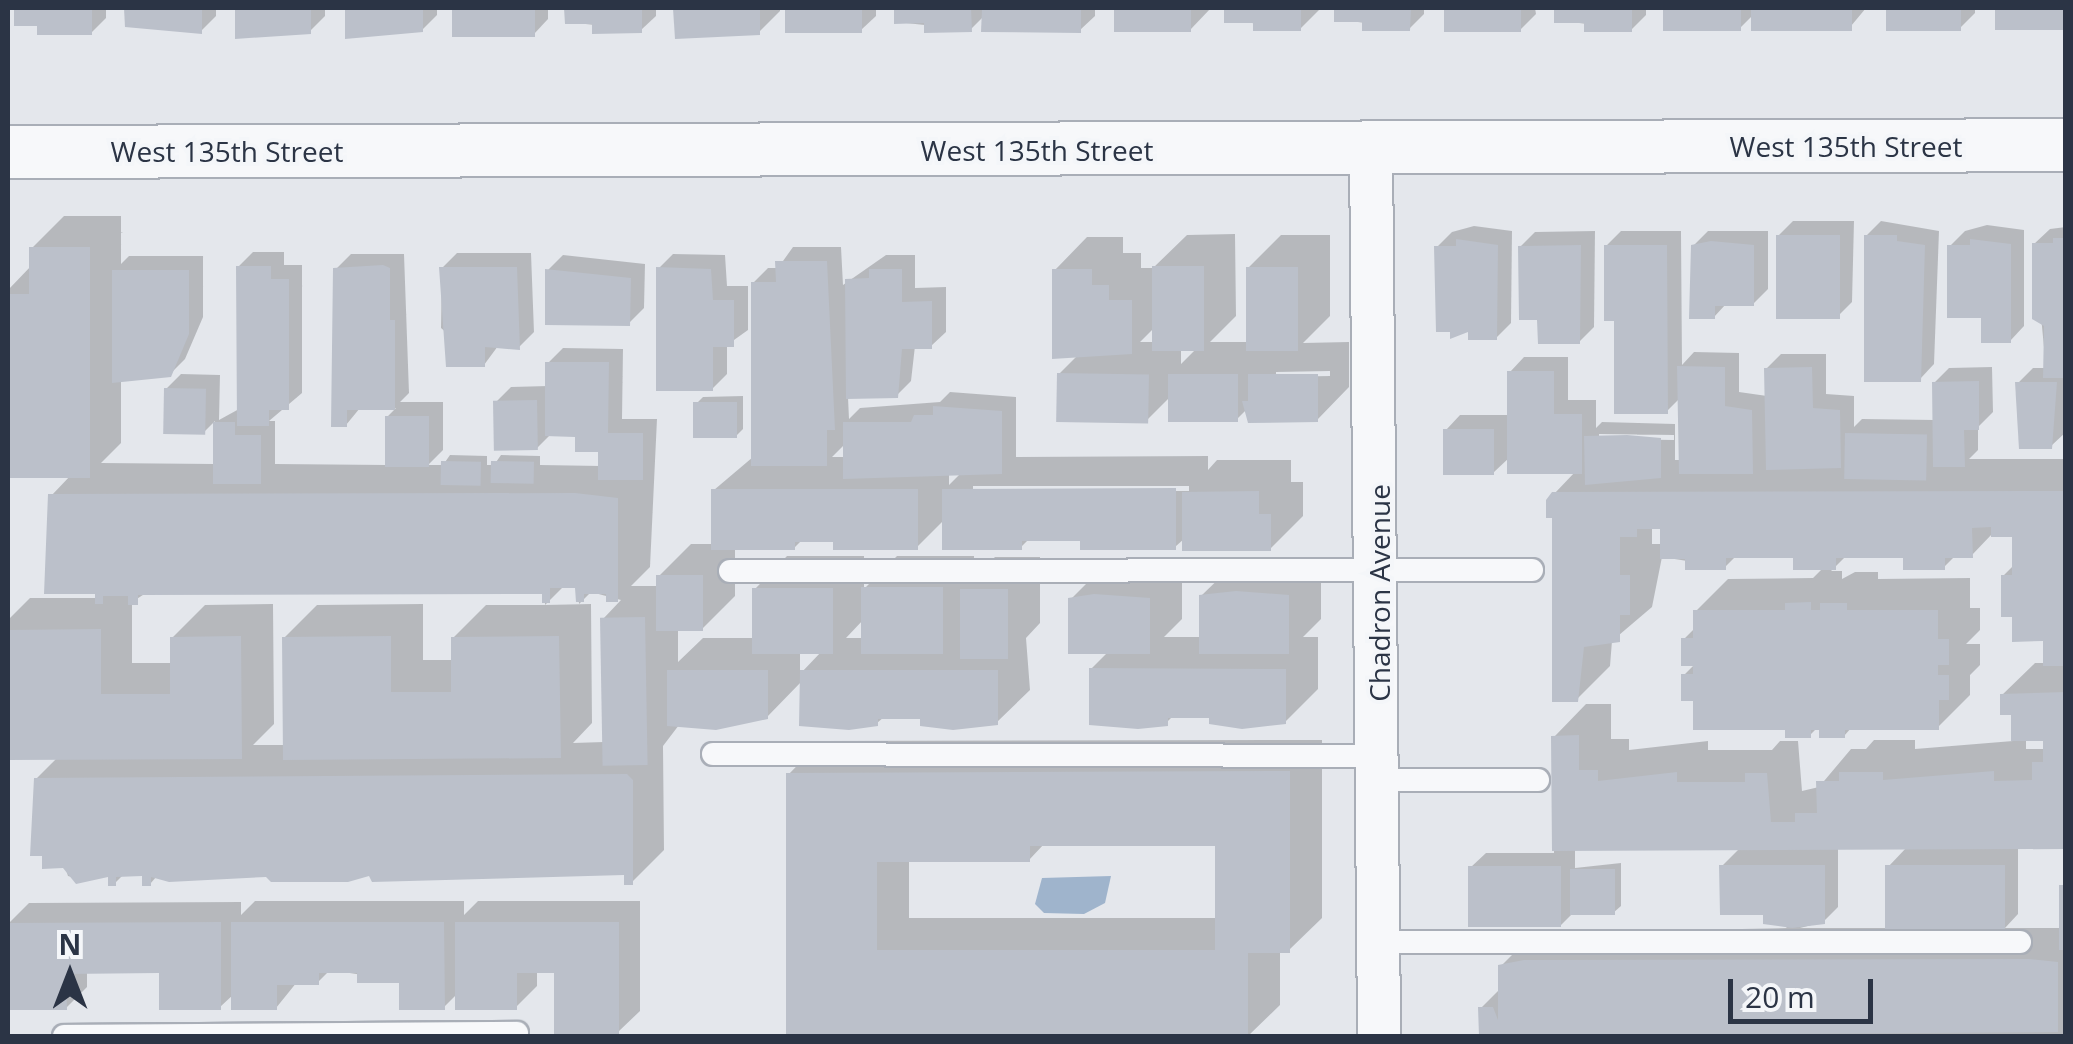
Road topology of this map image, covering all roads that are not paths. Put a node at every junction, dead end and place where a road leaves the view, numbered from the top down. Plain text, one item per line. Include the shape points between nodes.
1 (2066, 145) edge
2 (1371, 149) junction
3 (8, 152) edge
4 (1532, 570) dead end
5 (730, 571) dead end
6 (1380, 574) junction
7 (713, 754) dead end
8 (1380, 768) junction
9 (1538, 780) dead end
10 (1379, 942) junction
11 (2020, 942) dead end
12 (517, 1033) dead end
13 (64, 1036) edge
14 (1379, 1036) edge

1 - 2 street, West 135th Street
2 - 3 street, West 135th Street
2 - 6 street, Chadron Avenue
4 - 6 lane
5 - 6 lane
6 - 8 street, Chadron Avenue
7 - 8 lane
8 - 9 lane
8 - 10 street, Chadron Avenue
10 - 11 lane
10 - 14 street, Chadron Avenue
12 - 13 lane

